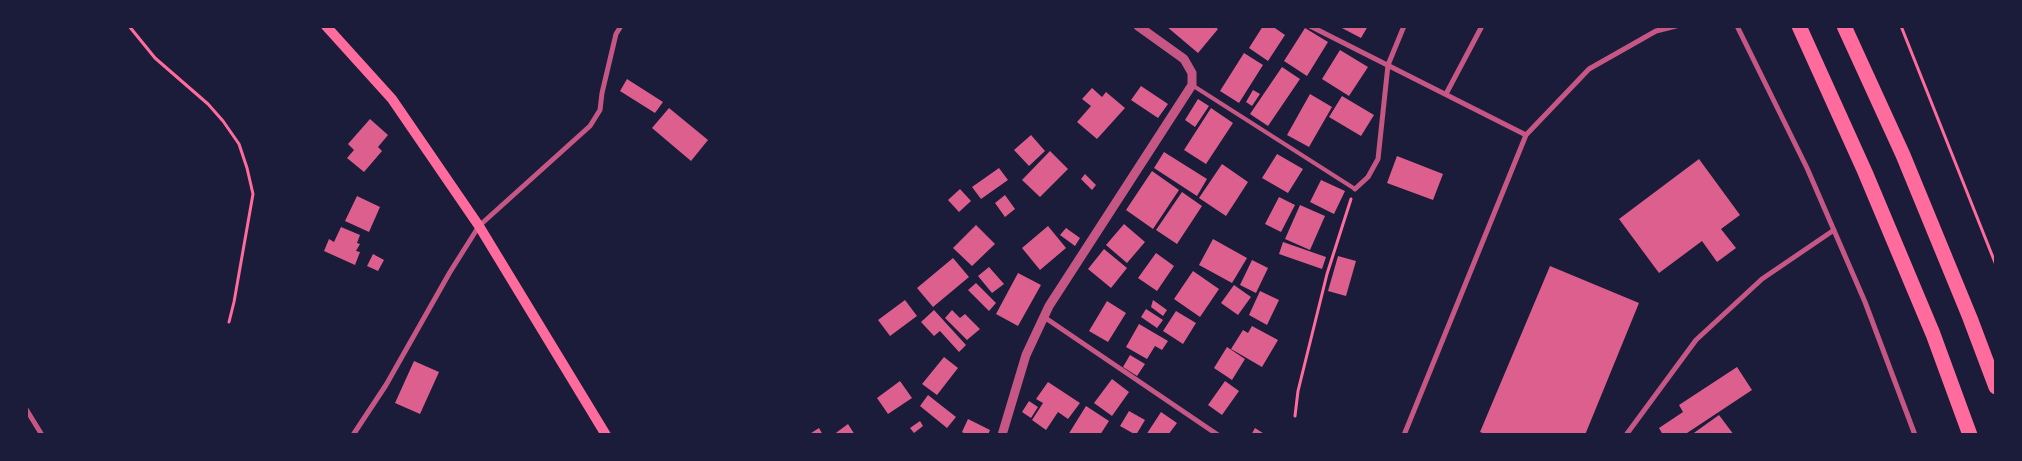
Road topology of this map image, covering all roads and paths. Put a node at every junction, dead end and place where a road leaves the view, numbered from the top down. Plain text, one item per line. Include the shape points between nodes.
1 (129, 26) edge
2 (326, 26) edge
3 (622, 26) edge
4 (1138, 26) edge
5 (1310, 26) edge
6 (1404, 26) edge
7 (1482, 26) edge
8 (1676, 26) edge
9 (1737, 26) edge
10 (1799, 26) edge
11 (1844, 26) edge
12 (1901, 26) edge
13 (1388, 65) junction
14 (1192, 85) junction
15 (1446, 94) junction
16 (1526, 135) junction
17 (1354, 189) junction
18 (480, 226) junction
19 (1834, 230) junction
20 (1996, 266) edge
21 (1044, 317) junction
22 (229, 322) dead end
23 (1996, 387) edge
24 (26, 409) edge
25 (1296, 416) dead end
26 (42, 435) edge
27 (353, 435) edge
28 (606, 435) edge
29 (1002, 435) edge
30 (1218, 435) edge
31 (1404, 435) edge
32 (1626, 435) edge
33 (1915, 435) edge
34 (1970, 435) edge

1 - 22 path via 155,58 208,104 239,144 253,194
2 - 18 main road via 392,99
3 - 18 street via 616,34 600,110 590,126
4 - 14 street via 1184,59 1192,73
5 - 13 street
6 - 13 street
7 - 15 street
8 - 16 street via 1656,31 1588,69
9 - 19 street
10 - 34 highway via 1865,172
11 - 23 highway via 1903,155
12 - 20 path
13 - 15 street
13 - 17 street via 1378,159 1368,177
14 - 17 lane
14 - 21 street
15 - 16 street
16 - 31 street
17 - 25 path via 1327,274 1298,391
18 - 27 street
18 - 28 main road
19 - 32 street via 1762,280 1696,340
19 - 33 street
21 - 29 street via 1026,355
21 - 30 street
24 - 26 street

